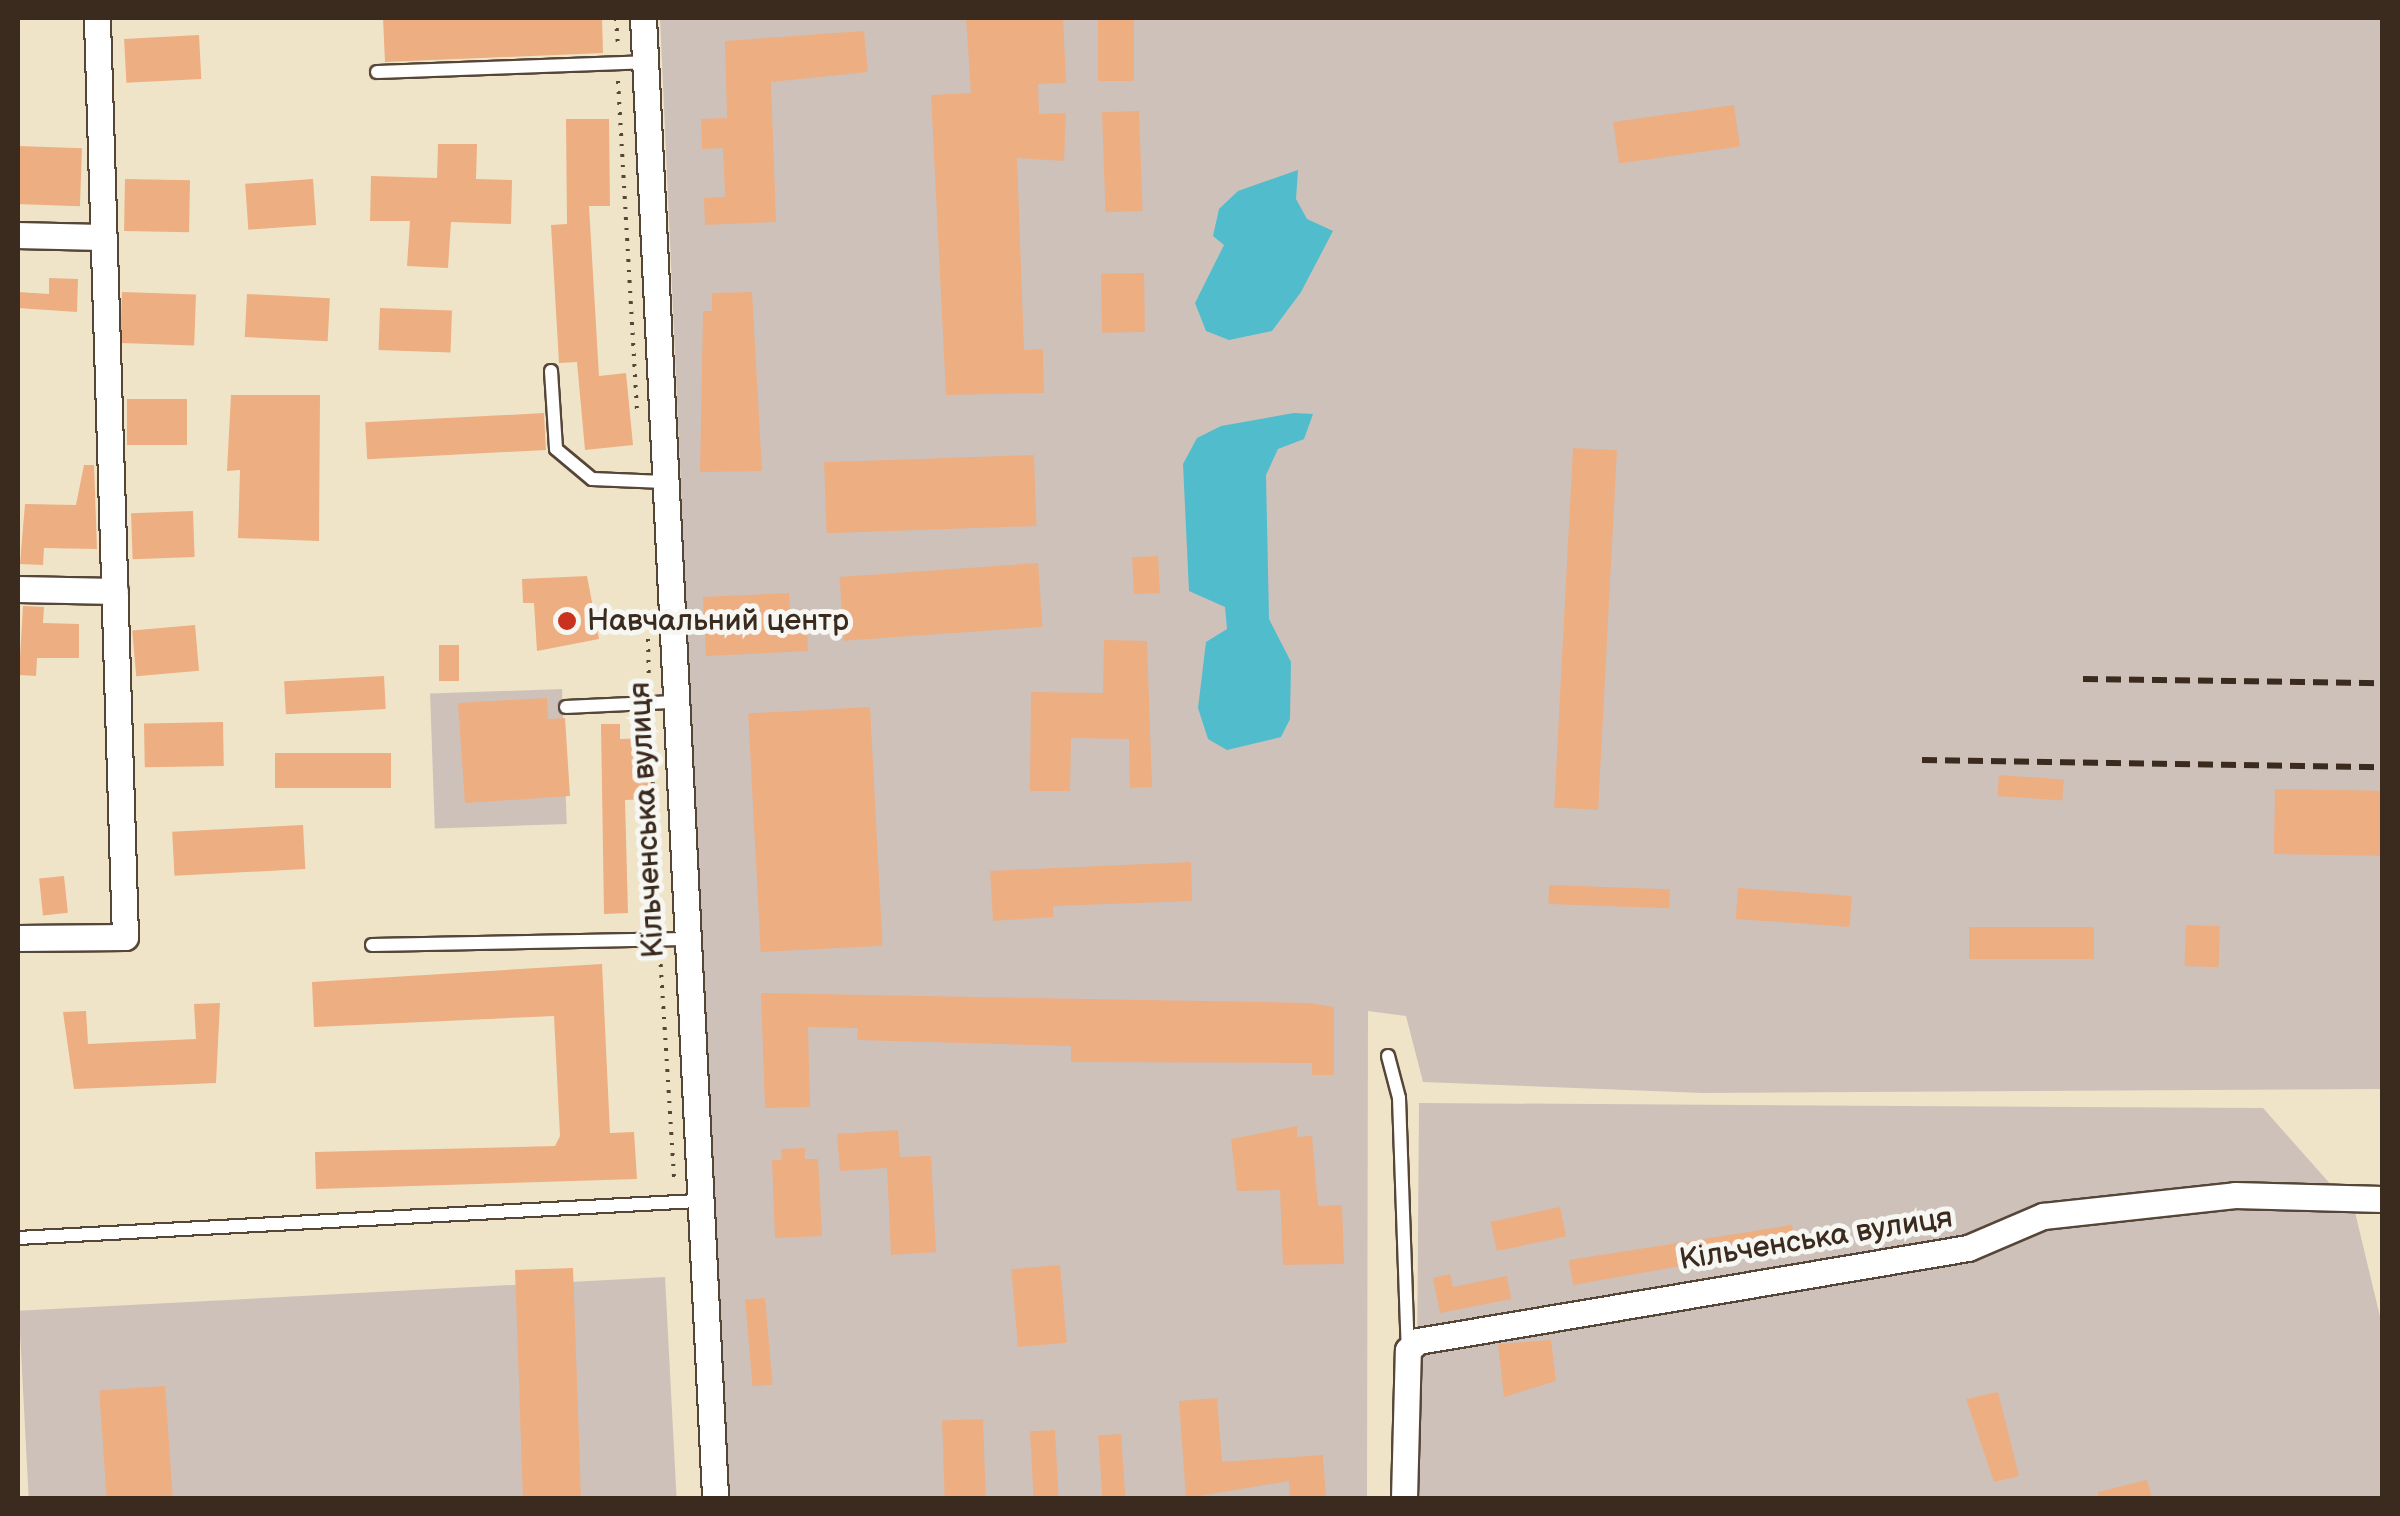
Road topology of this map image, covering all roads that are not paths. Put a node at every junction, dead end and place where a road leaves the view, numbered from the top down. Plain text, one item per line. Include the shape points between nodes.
1 (98, 18) edge
2 (643, 18) edge
3 (632, 61) junction
4 (377, 72) dead end
5 (18, 235) edge
6 (100, 237) junction
7 (550, 371) dead end
8 (664, 482) junction
9 (18, 589) edge
10 (115, 591) junction
11 (662, 702) junction
12 (566, 708) dead end
13 (18, 938) edge
14 (672, 939) junction
15 (372, 945) dead end
16 (1388, 1056) dead end
17 (2382, 1199) edge
18 (686, 1201) junction
19 (18, 1238) edge
20 (1408, 1350) junction
21 (715, 1498) edge
22 (1404, 1498) edge

1 - 6 street
2 - 3 street, Кільченська вулиця
3 - 4 lane
3 - 8 street, Кільченська вулиця
5 - 6 street
6 - 10 street
7 - 8 lane via 556,449 592,479
8 - 11 street, Кільченська вулиця
9 - 10 street
10 - 13 street via 124,937
11 - 12 lane
11 - 14 street, Кільченська вулиця
14 - 15 lane
14 - 18 street, Кільченська вулиця
16 - 20 lane via 1399,1098
17 - 20 street, Кільченська вулиця via 2235,1195 2043,1216 1968,1248 1530,1319
18 - 19 lane
18 - 21 street, Кільченська вулиця
20 - 22 street

